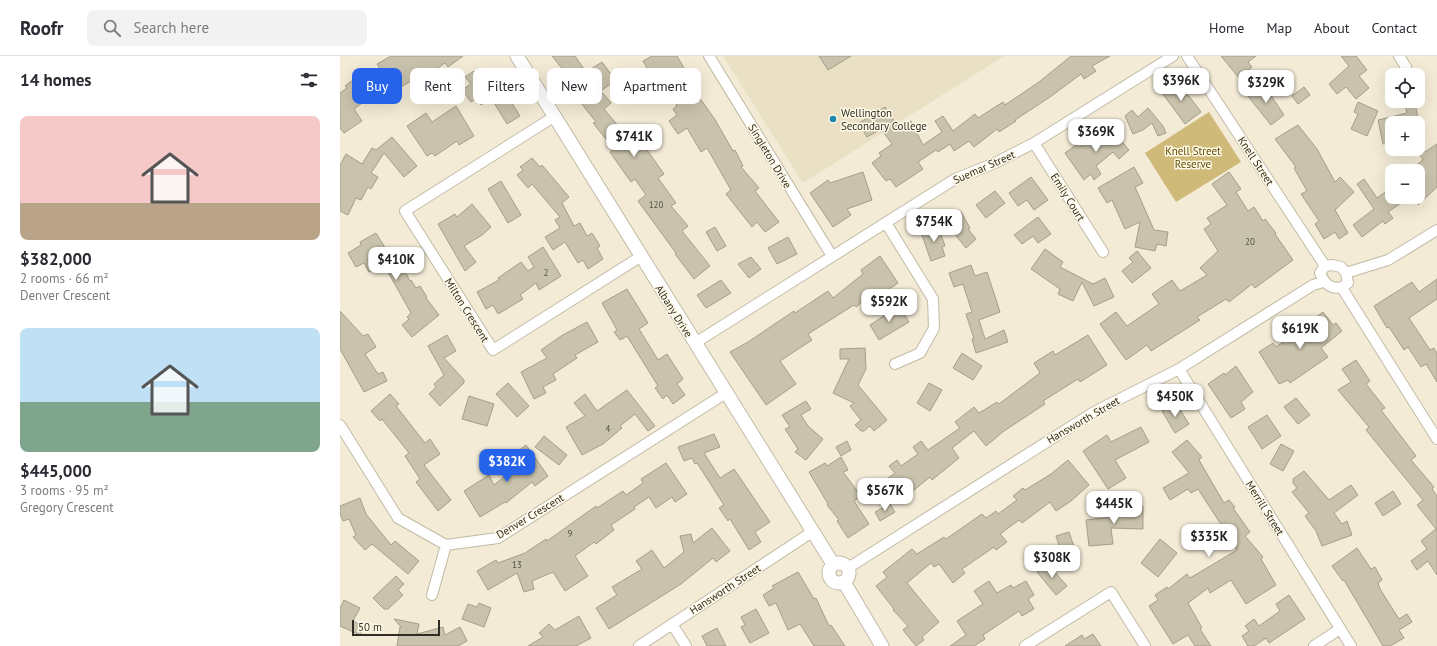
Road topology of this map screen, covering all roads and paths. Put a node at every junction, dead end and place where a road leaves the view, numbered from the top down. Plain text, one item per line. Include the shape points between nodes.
1 (517, 56) edge
2 (709, 56) edge
3 (1173, 56) edge
4 (1187, 56) edge
5 (1399, 56) edge
6 (1406, 67) dead end
7 (555, 116) junction
8 (1034, 143) junction
9 (886, 224) junction
10 (1437, 230) edge
11 (1103, 252) dead end
12 (832, 256) junction
13 (640, 257) junction
14 (1325, 266) junction
15 (1346, 273) junction
16 (1324, 282) junction
17 (1342, 288) junction
18 (695, 342) junction
19 (895, 364) dead end
20 (1179, 369) junction
21 (726, 393) junction
22 (340, 425) edge
23 (1437, 439) edge
24 (812, 532) junction
25 (446, 546) junction
26 (833, 564) junction
27 (848, 568) junction
28 (844, 582) junction
29 (432, 595) dead end
30 (672, 624) junction
31 (1340, 629) junction
32 (639, 646) edge
33 (686, 646) edge
34 (882, 646) edge
35 (1025, 646) edge
36 (1145, 646) edge
37 (1314, 646) edge
38 (1351, 646) edge

1 - 7 street, Albany Drive
2 - 12 street, Singleton Drive
3 - 8 street, Suemar Street
4 - 14 street, Knell Street
5 - 6 street
7 - 13 street, Albany Drive
7 - 13 street, Milton Crescent via 405,211 493,350
8 - 9 street, Suemar Street via 995,163 955,179
8 - 11 street, Emily Court
9 - 12 street, Suemar Street
9 - 19 street via 933,299 934,328 920,354
10 - 15 street via 1388,260
12 - 18 street, Suemar Street
13 - 18 street, Albany Drive
14 - 15 street via 1341,267
14 - 16 street via 1320,273
15 - 17 street via 1348,283
16 - 17 street
16 - 20 street, Hansworth Street via 1313,285
17 - 23 street
18 - 21 street, Albany Drive
20 - 27 street, Hansworth Street via 1094,412
20 - 31 street, Merrill Street
21 - 24 street, Albany Drive
21 - 25 street, Denver Crescent via 498,538
22 - 25 street via 398,518
24 - 26 street, Albany Drive
24 - 30 street, Hansworth Street
25 - 29 street
26 - 27 street via 840,563
26 - 28 street via 829,570 829,577 834,582
27 - 28 street via 848,577
28 - 34 street
30 - 32 street, Hansworth Street
30 - 33 street
31 - 37 street
31 - 38 street, Merrill Street
35 - 36 street via 1111,592

